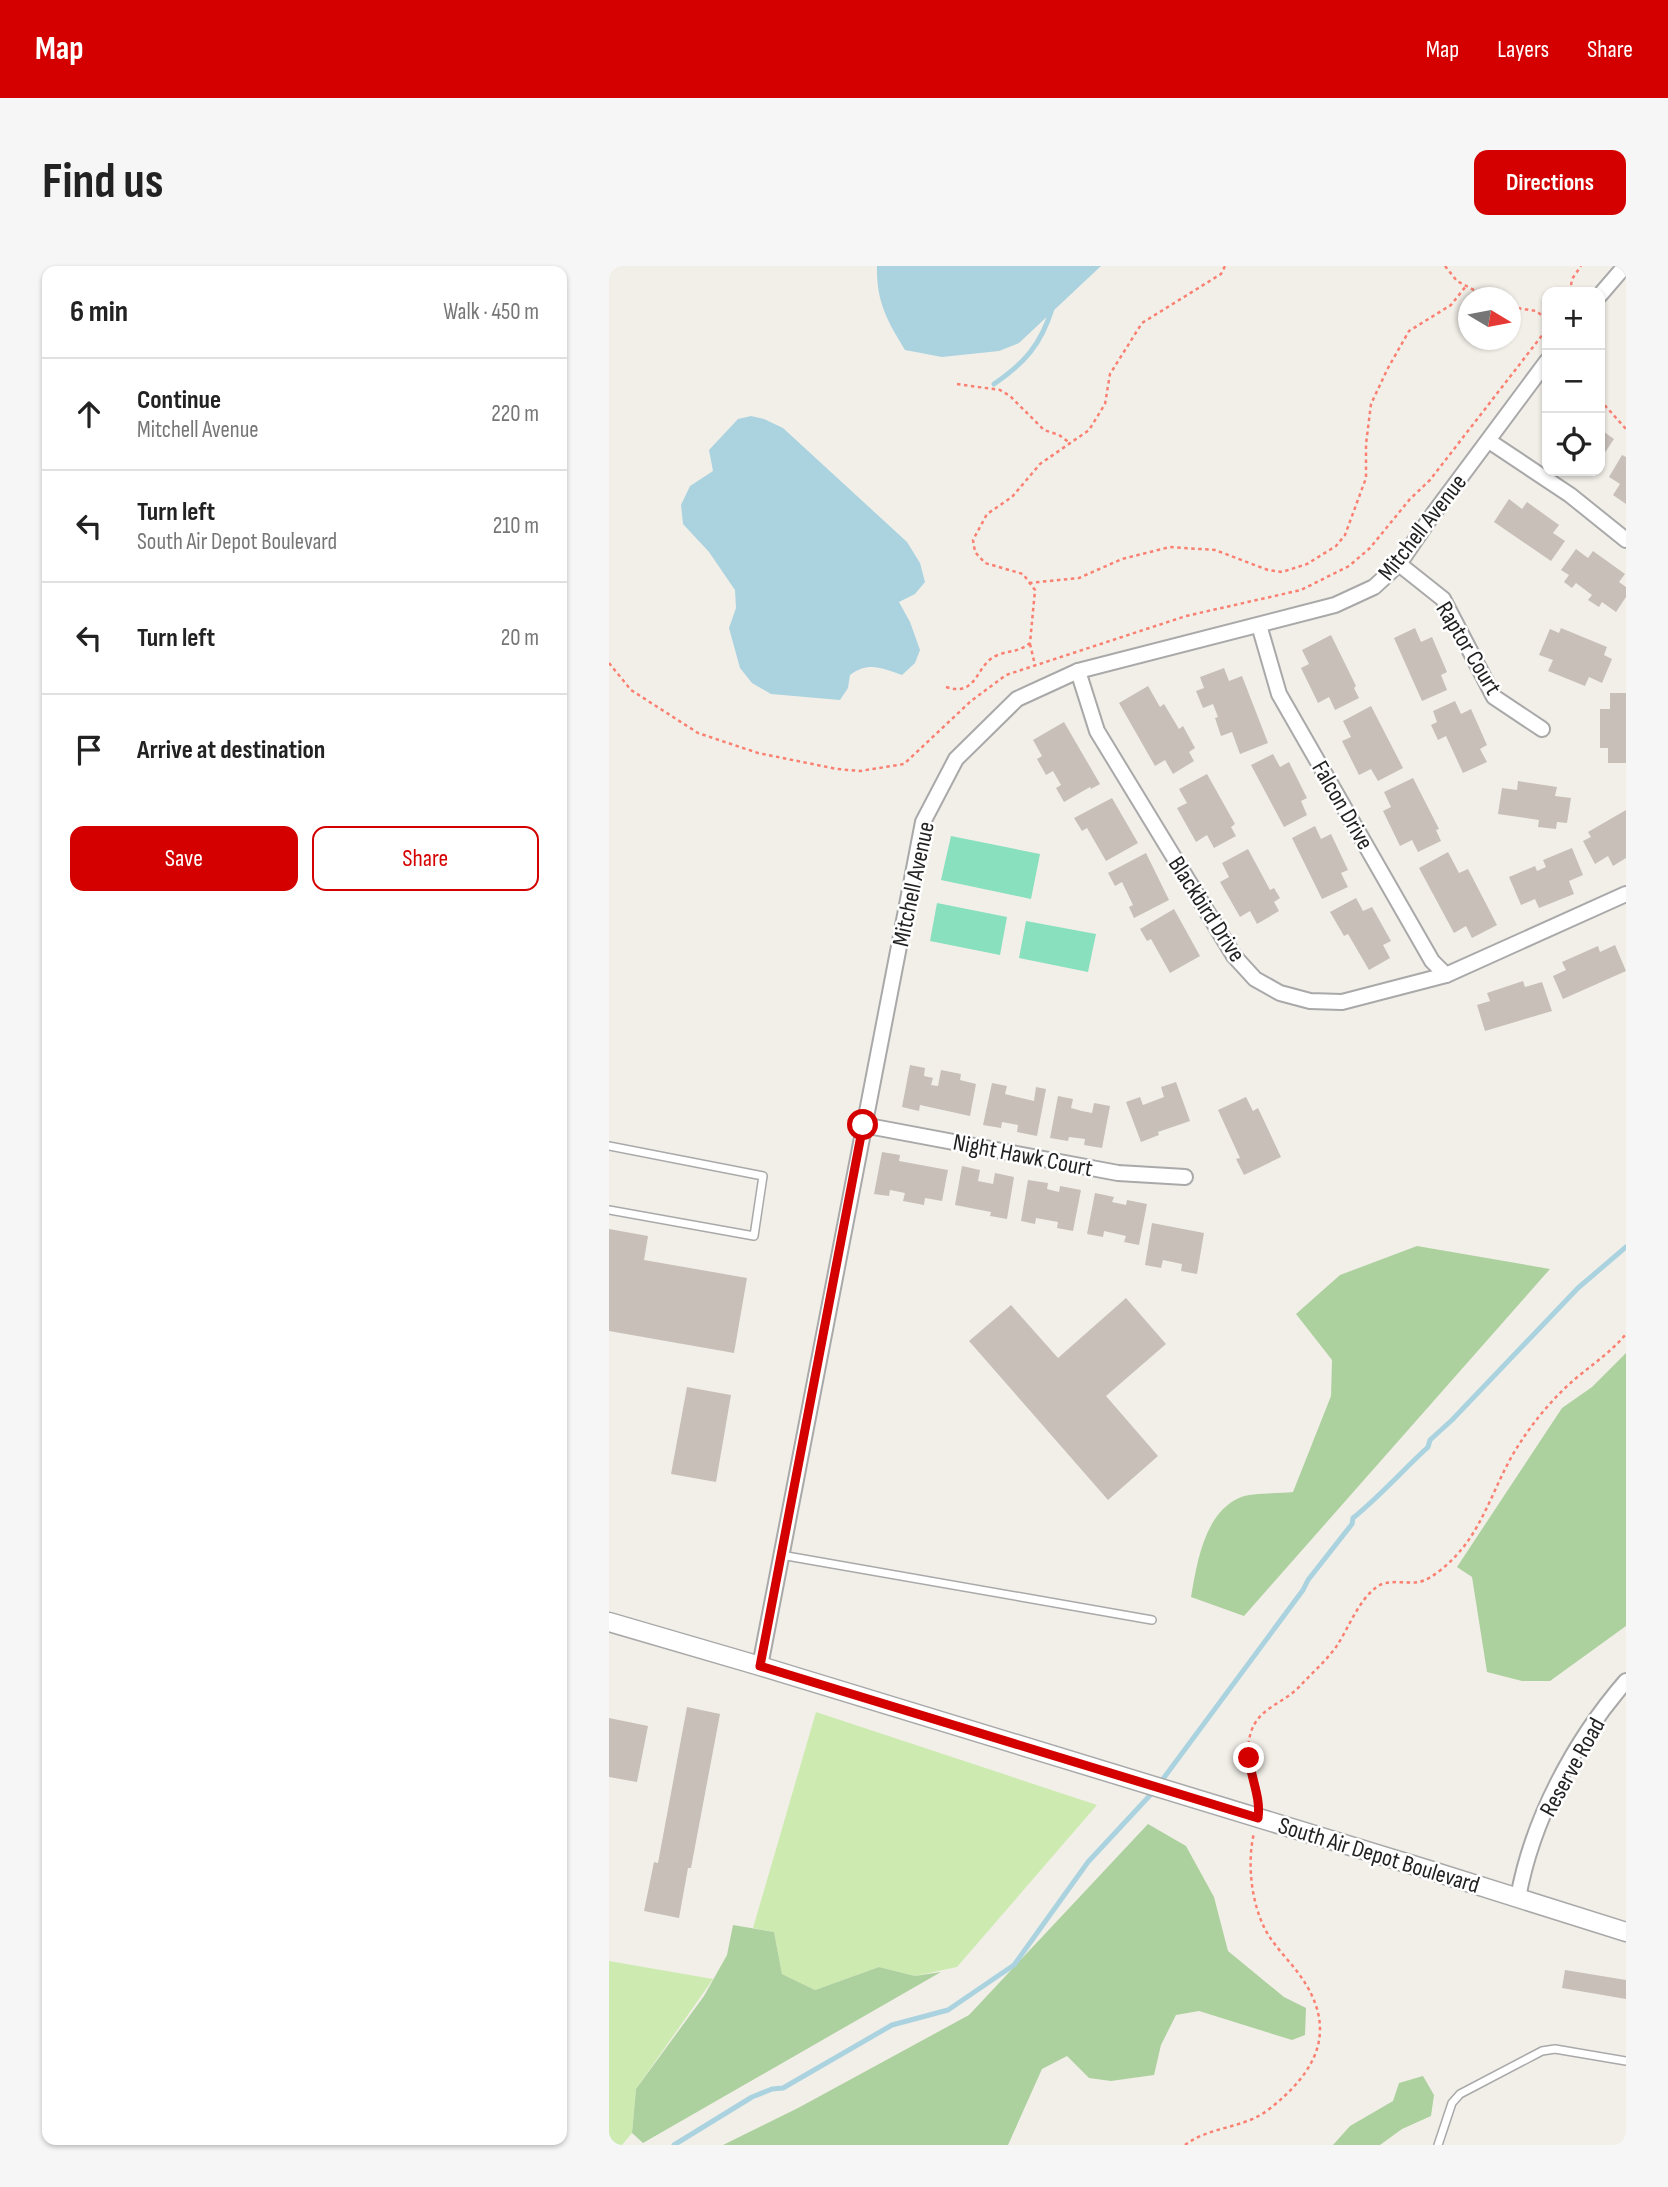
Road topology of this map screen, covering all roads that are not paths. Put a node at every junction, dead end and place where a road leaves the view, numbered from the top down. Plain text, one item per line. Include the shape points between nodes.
1 (1625, 266) edge
2 (1605, 289) edge
3 (1542, 368) edge
4 (1489, 441) junction
5 (1626, 540) edge
6 (1399, 564) junction
7 (1259, 625) junction
8 (1078, 671) junction
9 (1542, 729) dead end
10 (1626, 894) edge
11 (1446, 975) junction
12 (863, 1125) junction
13 (609, 1146) edge
14 (1185, 1177) dead end
15 (609, 1210) edge
16 (780, 1555) junction
17 (1152, 1620) dead end
18 (609, 1622) edge
19 (760, 1666) junction
20 (1626, 1681) edge
21 (1518, 1898) junction
22 (1626, 1932) edge
23 (1626, 2061) edge
24 (1438, 2145) edge

1 - 2 street
3 - 4 street, Mitchell Avenue
4 - 5 street via 1570,495
4 - 6 street, Mitchell Avenue
6 - 7 street, Mitchell Avenue via 1374,587 1335,605
6 - 9 street, Raptor Court via 1443,599 1494,697
7 - 8 street, Mitchell Avenue
7 - 11 street, Falcon Drive via 1279,694 1432,961
8 - 11 street, Blackbird Drive via 1097,731 1227,944 1255,979 1280,993 1310,1001 1342,1002
8 - 12 street, Mitchell Avenue via 1017,699 956,758 923,822
10 - 11 street, Blackbird Drive
12 - 14 street, Night Hawk Court via 1118,1173
12 - 16 street, Mitchell Avenue
13 - 15 lane via 763,1176 754,1236
16 - 17 lane
16 - 19 street, Mitchell Avenue
18 - 19 street, South Air Depot Boulevard
19 - 21 street, South Air Depot Boulevard
20 - 21 street, Reserve Road via 1578,1748 1550,1798
21 - 22 street, South Air Depot Boulevard
23 - 24 lane via 1555,2049 1542,2051 1460,2094 1451,2103

